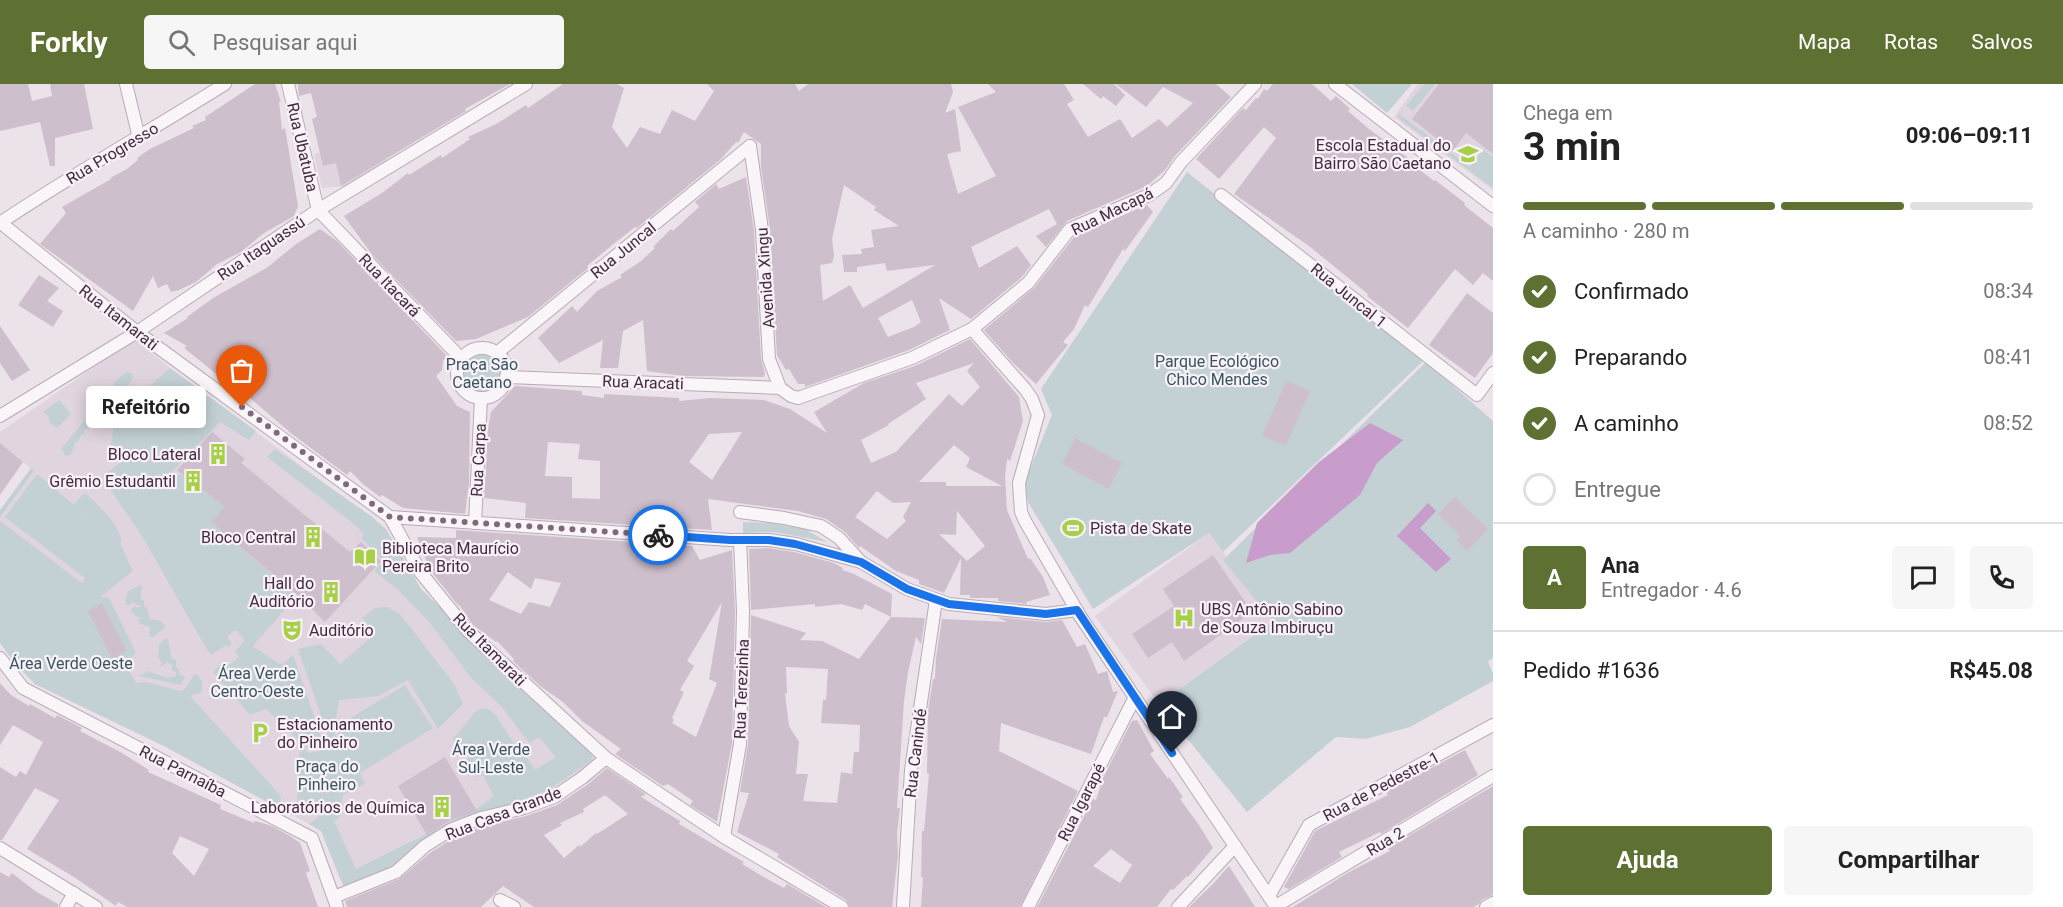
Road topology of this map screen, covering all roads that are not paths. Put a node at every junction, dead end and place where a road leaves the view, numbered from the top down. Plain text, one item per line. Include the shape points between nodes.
1 (126, 84) edge
2 (225, 84) edge
3 (288, 84) edge
4 (526, 84) edge
5 (1256, 84) edge
6 (1335, 84) edge
7 (139, 138) junction
8 (750, 146) joint
9 (1221, 195) dead end
10 (1493, 206) edge
11 (318, 210) junction
12 (0, 223) edge
13 (972, 330) junction
14 (137, 332) junction
15 (497, 353) junction
16 (461, 360) junction
17 (1493, 373) edge
18 (506, 377) junction
19 (780, 388) junction
20 (481, 398) junction
21 (0, 416) edge
22 (740, 512) dead end
23 (390, 517) junction
24 (475, 523) junction
25 (740, 540) junction
26 (861, 562) junction
27 (936, 600) junction
28 (1077, 610) junction
29 (0, 658) edge
30 (1135, 697) junction
31 (1493, 725) edge
32 (606, 759) junction
33 (1493, 776) edge
34 (724, 837) junction
35 (1235, 846) junction
36 (0, 848) edge
37 (74, 893) junction
38 (500, 900) dead end
39 (335, 902) edge
40 (1274, 903) edge
41 (1493, 903) edge
42 (66, 907) edge
43 (96, 907) edge
44 (514, 907) edge
45 (842, 907) edge
46 (903, 907) edge
47 (1028, 907) edge
48 (1178, 907) edge
49 (1486, 907) edge

1 - 7 street
2 - 7 street, Rua Progresso
3 - 11 street, Rua Ubatuba
4 - 11 street, Rua Itaguassú
5 - 13 street, Rua Macapá via 1181,162 1166,183 1149,195 1070,229 1028,283
6 - 10 street
7 - 12 street, Rua Progresso via 85,167
8 - 15 street, Rua Juncal
8 - 19 street, Avenida Xingu via 762,230 770,358
9 - 17 street, Rua Juncal 1 via 1477,395
11 - 14 street, Rua Itaguassú
11 - 16 street, Rua Itacará
12 - 14 street, Rua Itamarati
13 - 19 street, Rua Macapá via 912,358 798,398
13 - 28 street via 1032,399 1038,415 1019,483 1021,512
14 - 21 street, Rua Itaguassú
14 - 23 street, Rua Itamarati
15 - 16 street via 473,350
15 - 18 street via 505,364
16 - 20 street via 457,377 460,385 465,392
18 - 19 street, Rua Aracati
18 - 20 street via 494,394
20 - 24 street, Rua Carpa
22 - 26 street via 821,526 839,538
23 - 24 street
23 - 32 street, Rua Itamarati via 421,573 468,631
24 - 25 street
25 - 26 street via 795,544
25 - 34 street, Rua Terezinha via 740,744
26 - 27 street via 907,589
27 - 28 street via 1046,614
27 - 46 street, Rua Canindé via 911,770
28 - 30 street
29 - 39 street, Rua Parnaíba via 23,688 312,838
30 - 35 street
30 - 47 street, Rua Igarapé
31 - 40 street, Rua de Pedestre-1 via 1309,825
32 - 34 street, Rua Itamarati
32 - 39 street, Rua Casa Grande via 554,797 452,830 425,846 396,872
33 - 40 street, Rua 2
34 - 45 street, Rua Itamarati
35 - 40 street
35 - 48 street
36 - 37 street
37 - 42 street
37 - 43 street
38 - 44 street
41 - 49 street

